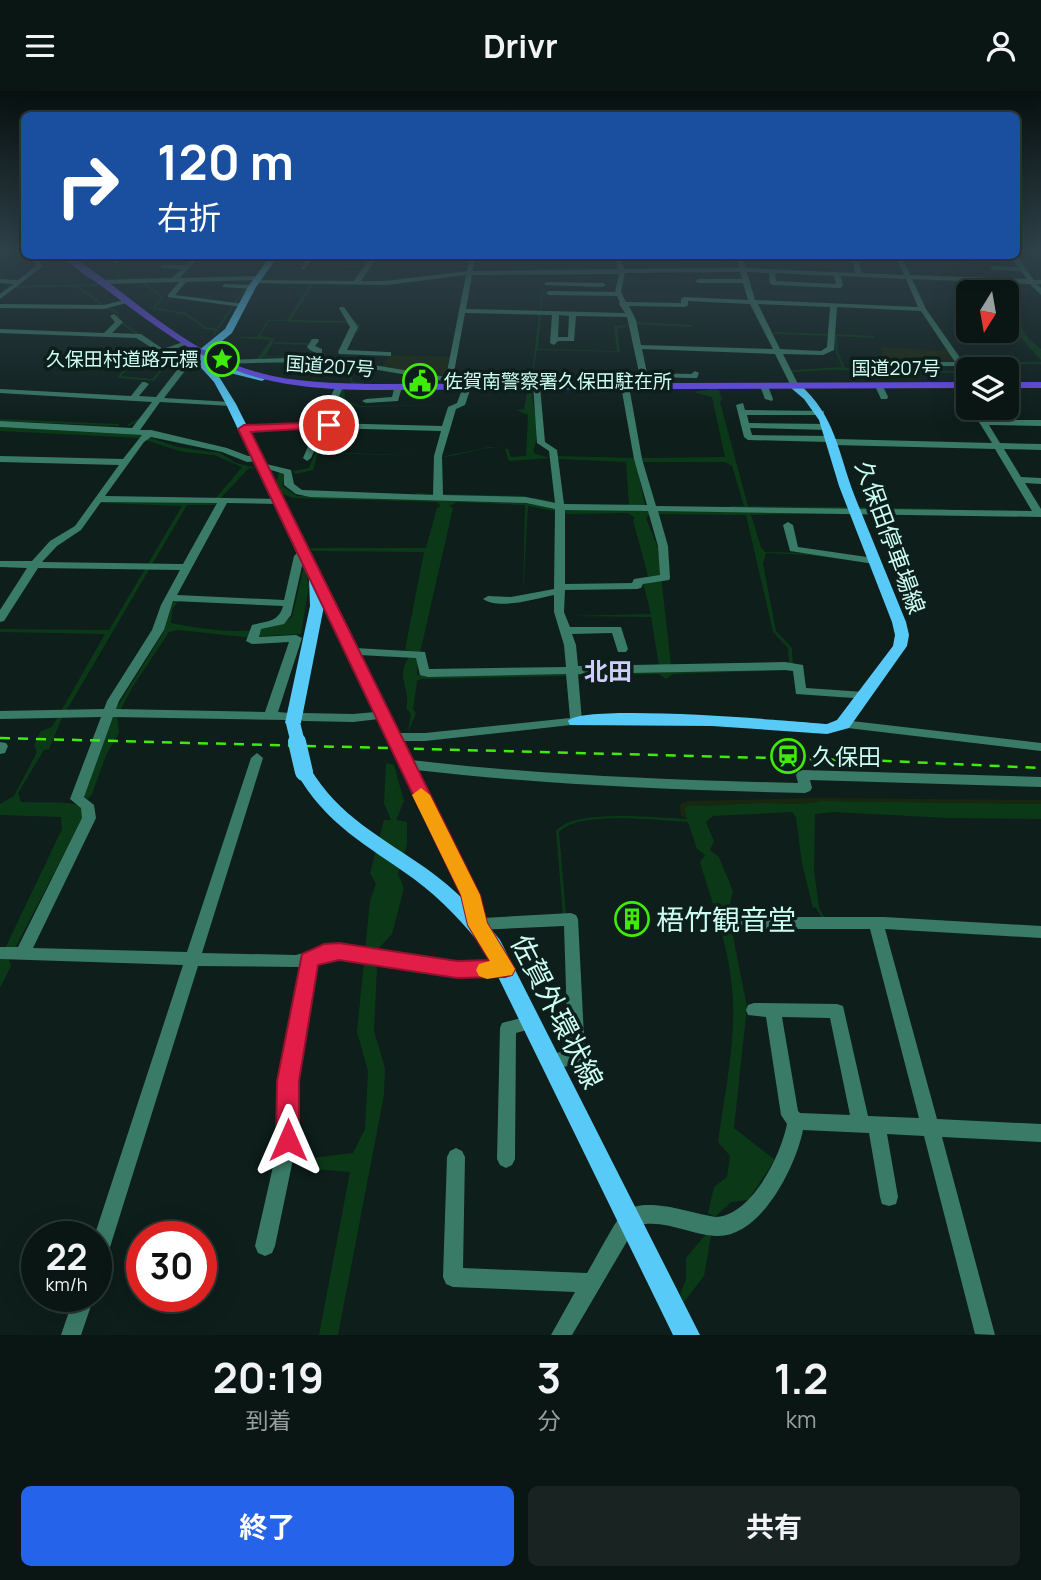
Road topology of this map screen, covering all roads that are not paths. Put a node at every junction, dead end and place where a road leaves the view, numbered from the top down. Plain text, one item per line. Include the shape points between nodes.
1 (28, 307) edge
2 (136, 307) edge
3 (241, 307) edge
4 (465, 307) edge
5 (624, 307) edge
6 (755, 307) edge
7 (834, 307) edge
8 (880, 307) edge
9 (342, 308) dead end
10 (923, 309) joint
11 (464, 311) junction
12 (556, 313) junction
13 (572, 314) junction
14 (19, 315) dead end
15 (630, 316) junction
16 (103, 319) dead end
17 (73, 324) dead end
18 (85, 326) dead end
19 (6, 328) edge
20 (65, 332) junction
21 (77, 332) junction
22 (107, 334) junction
23 (315, 341) dead end
24 (186, 343) junction
25 (637, 347) junction
26 (319, 351) junction
27 (343, 351) junction
28 (778, 352) junction
29 (201, 353) junction
30 (388, 354) dead end
31 (956, 358) edge
32 (312, 359) junction
33 (219, 362) junction
34 (187, 363) dead end
35 (899, 364) dead end
36 (956, 364) edge
37 (212, 374) junction
38 (262, 378) junction
39 (646, 379) junction
40 (449, 380) junction
41 (145, 384) dead end
42 (1019, 385) edge
43 (1041, 385) edge
44 (519, 386) junction
45 (536, 386) junction
46 (625, 386) junction
47 (764, 386) junction
48 (795, 386) junction
49 (956, 386) edge
50 (339, 387) junction
51 (398, 387) junction
52 (467, 387) junction
53 (0, 391) edge
54 (134, 398) junction
55 (769, 399) dead end
56 (158, 400) junction
57 (366, 401) dead end
58 (232, 404) junction
59 (1041, 423) edge
60 (0, 424) edge
61 (324, 425) junction
62 (244, 429) junction
63 (446, 429) junction
64 (828, 430) junction
65 (134, 431) junction
66 (146, 436) junction
67 (996, 446) junction
68 (1041, 447) edge
69 (307, 458) dead end
70 (0, 459) edge
71 (260, 461) junction
72 (125, 462) junction
73 (1019, 480) junction
74 (1041, 481) edge
75 (438, 496) junction
76 (98, 501) junction
77 (219, 501) junction
78 (279, 502) junction
79 (560, 507) junction
80 (651, 510) junction
81 (854, 510) junction
82 (1040, 514) edge
83 (788, 525) dead end
84 (303, 553) junction
85 (874, 561) junction
86 (0, 564) edge
87 (35, 565) junction
88 (186, 567) junction
89 (316, 579) junction
90 (559, 589) junction
91 (175, 598) junction
92 (488, 599) dead end
93 (289, 603) junction
94 (0, 619) edge
95 (566, 631) junction
96 (622, 649) dead end
97 (352, 651) junction
98 (572, 674) junction
99 (864, 696) junction
100 (115, 713) junction
101 (0, 715) edge
102 (382, 715) junction
103 (271, 716) junction
104 (294, 719) junction
105 (576, 720) junction
106 (843, 724) junction
107 (395, 737) junction
108 (1041, 747) edge
109 (257, 758) dead end
110 (407, 764) junction
111 (1041, 782) edge
112 (738, 923) dead end
113 (880, 923) junction
114 (477, 925) junction
115 (1041, 932) edge
116 (12, 954) edge
117 (192, 959) junction
118 (309, 960) junction
119 (505, 969) junction
120 (754, 1010) dead end
121 (773, 1010) junction
122 (531, 1022) junction
123 (551, 1062) junction
124 (796, 1121) junction
125 (868, 1125) junction
126 (936, 1128) junction
127 (1041, 1133) edge
128 (456, 1157) dead end
129 (506, 1159) dead end
130 (889, 1197) dead end
131 (630, 1219) junction
132 (108, 1221) edge
133 (265, 1246) dead end
134 (592, 1283) junction
135 (79, 1312) edge
136 (985, 1334) edge
137 (71, 1335) edge
138 (561, 1335) edge
139 (687, 1335) edge

1 - 14 street
2 - 24 highway, 国道207号
3 - 29 main road via 229,331
4 - 11 street
5 - 15 street
6 - 28 street
7 - 28 street via 831,348 823,353
8 - 10 street
9 - 27 street via 354,327
10 - 31 street
11 - 12 street
11 - 40 street
12 - 13 street
12 - 13 street via 554,341 571,339
13 - 15 street
15 - 25 street
16 - 22 street via 119,322
17 - 20 street
18 - 21 street
19 - 20 street
20 - 21 street
21 - 22 street
22 - 24 street via 138,336 162,352
23 - 26 street via 311,347
24 - 29 highway, 国道207号
25 - 28 street
25 - 39 street
26 - 27 street
26 - 32 street
27 - 30 street
28 - 48 street
29 - 33 highway, 国道207号
29 - 37 main road via 200,361
32 - 33 street
32 - 40 street
33 - 38 highway, 国道207号
34 - 56 street
35 - 36 street
37 - 38 main road via 225,369
37 - 58 main road
38 - 50 highway, 国道207号
39 - 46 highway, 国道207号
39 - 47 highway, 国道207号
40 - 44 street
41 - 54 street
42 - 43 highway
44 - 45 highway, 国道207号
44 - 52 highway, 国道207号
45 - 46 highway, 国道207号
45 - 79 street via 541,443 553,450
46 - 80 street
47 - 48 highway, 国道207号
47 - 55 street
48 - 49 highway, 国道207号 via 881,391
48 - 64 main road
50 - 51 highway, 国道207号
50 - 61 street
51 - 52 highway, 国道207号
51 - 57 street via 395,399
52 - 63 street via 461,405 452,407
53 - 54 street
54 - 56 street
56 - 58 street
56 - 65 street
58 - 62 main road
59 - 67 street via 983,422
60 - 65 street
61 - 62 street
61 - 63 street
61 - 69 street
62 - 71 main road
63 - 75 street via 438,456
64 - 64 street via 741,408 748,437
64 - 67 street via 927,444
64 - 81 main road, 久保田停車場線
65 - 66 street
66 - 71 street
66 - 72 street
67 - 68 street
67 - 73 street
70 - 72 street
71 - 75 street via 289,473 289,485 299,492
71 - 78 main road
72 - 76 street
73 - 74 street
73 - 82 street
75 - 79 street via 526,500
76 - 77 street
76 - 87 street via 78,528 61,535
77 - 78 street
77 - 88 street
78 - 84 main road
79 - 80 street
79 - 90 street
80 - 81 street
80 - 90 street via 663,546 665,578 638,581 637,586
81 - 82 street
81 - 85 main road, 久保田停車場線
83 - 85 street via 794,549
84 - 89 main road
84 - 93 street
85 - 99 main road, 久保田停車場線 via 902,635 900,646
86 - 87 street
87 - 88 street
87 - 94 street
88 - 91 street
89 - 97 street
89 - 104 main road via 317,607
90 - 92 street via 511,600
90 - 95 street
91 - 93 street
91 - 100 street via 113,701
93 - 103 street via 280,622 261,624 252,641 296,638
95 - 96 street via 617,629
95 - 98 street
97 - 98 street via 414,654 423,657 424,672 428,673
97 - 102 street
98 - 99 street via 790,667 799,669 800,691
98 - 105 street
99 - 106 main road, 久保田停車場線
100 - 101 street
100 - 103 street
100 - 116 street via 97,740 77,799 87,805 89,818
102 - 104 street
102 - 107 street
103 - 104 street
104 - 114 main road, 佐賀外環状線, bridge via 304,772 324,803 345,824 450,897
105 - 106 main road via 712,721 813,729
105 - 107 street
106 - 108 street
107 - 110 street
109 - 117 street
110 - 111 street via 709,786 805,788 803,775
110 - 114 street via 471,895
112 - 113 street
113 - 115 street
113 - 126 street
114 - 119 main road, 佐賀外環状線
114 - 123 street via 566,919 577,1056
116 - 117 street
117 - 118 street
117 - 132 street
118 - 119 street via 324,953 360,954 457,969
118 - 133 street via 288,1081 288,1140
119 - 122 main road, 佐賀外環状線
120 - 121 street
121 - 124 street via 790,1115
121 - 125 street via 837,1011
122 - 123 main road, 佐賀外環状線
122 - 129 street via 508,1028
123 - 131 main road, 佐賀外環状線
124 - 125 street
124 - 131 street via 788,1154 750,1213 725,1226 638,1214
125 - 126 street
125 - 130 street
126 - 127 street
126 - 136 street
128 - 134 street via 453,1277
131 - 134 street
131 - 139 main road, 佐賀外環状線
134 - 138 street
135 - 137 street

